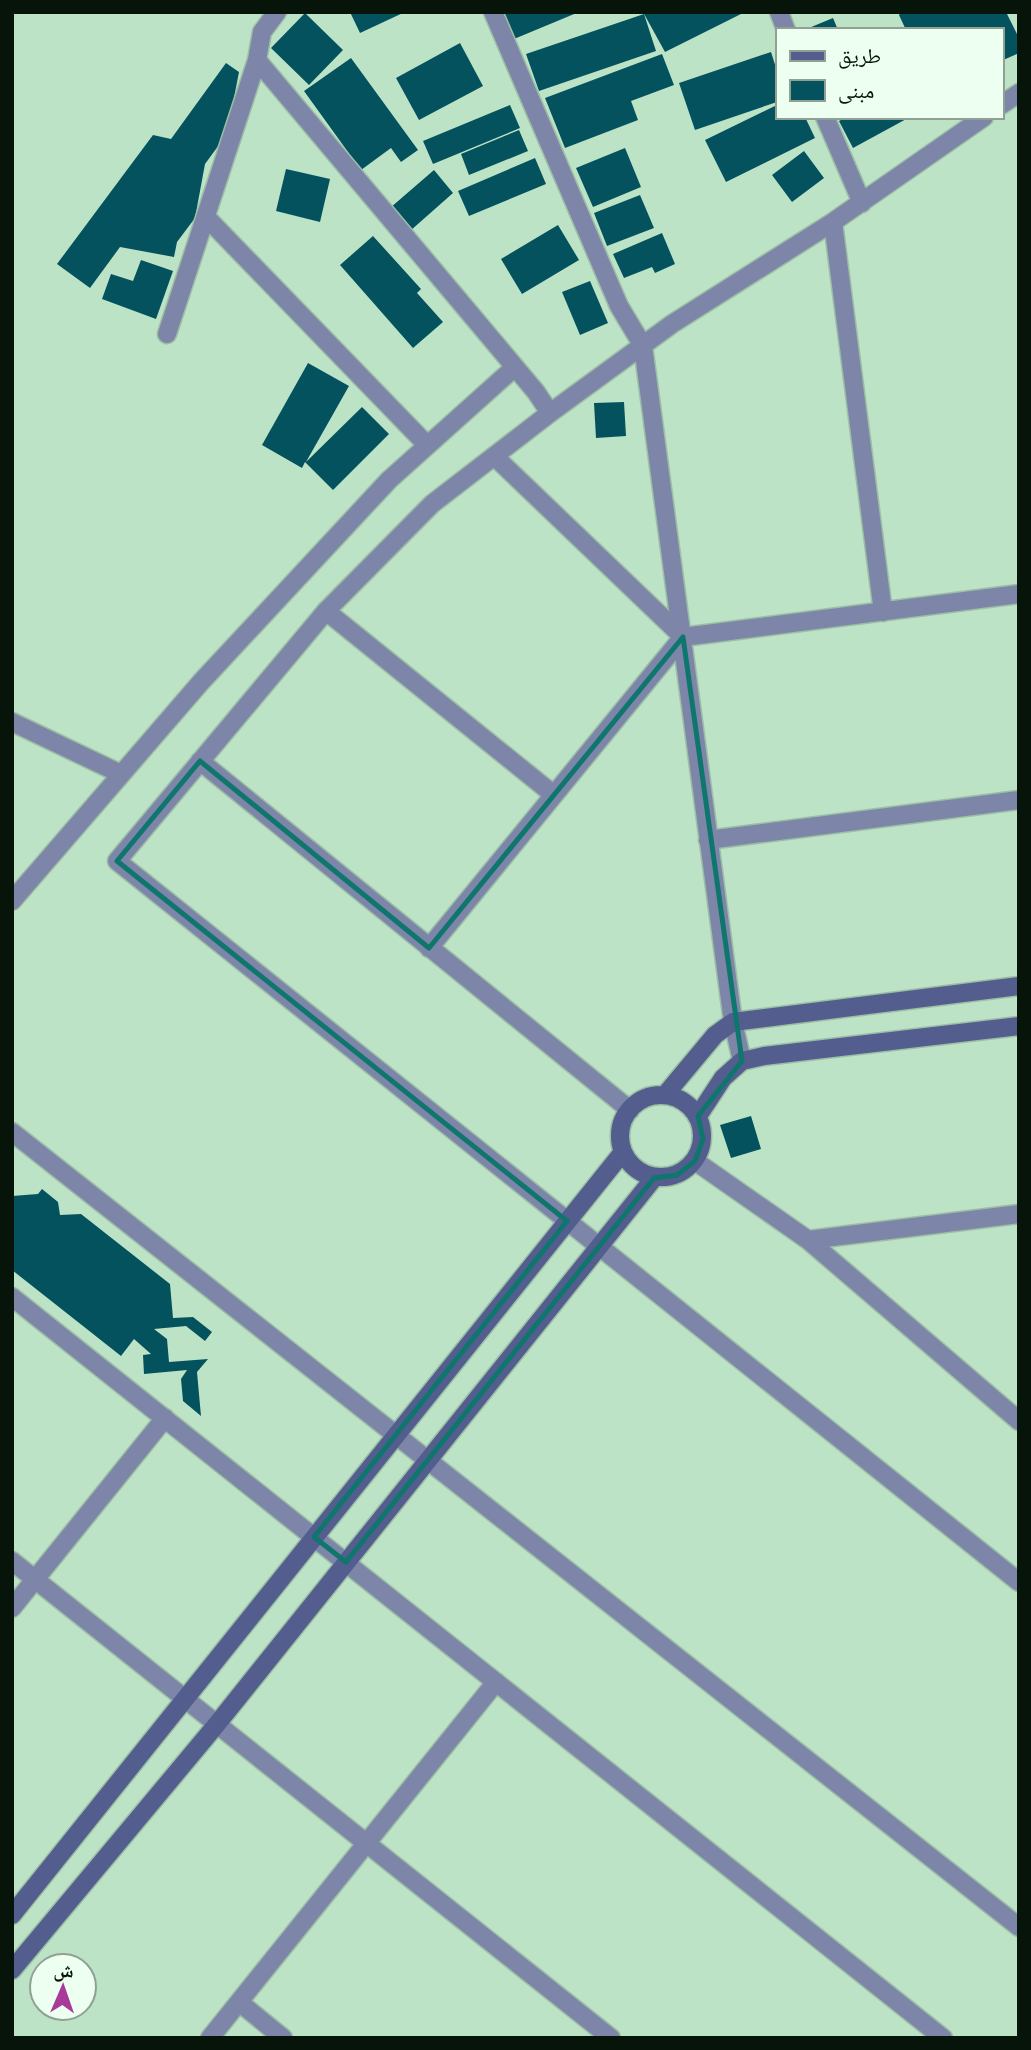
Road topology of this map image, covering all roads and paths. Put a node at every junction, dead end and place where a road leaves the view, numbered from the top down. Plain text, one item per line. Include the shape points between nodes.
1 (277, 12) edge
2 (493, 12) edge
3 (257, 61) junction
4 (1019, 93) edge
5 (1003, 104) edge
6 (826, 119) edge
7 (981, 119) edge
8 (862, 203) junction
9 (207, 218) junction
10 (833, 222) junction
11 (167, 334) dead end
12 (643, 346) junction
13 (515, 367) junction
14 (550, 413) junction
15 (427, 445) junction
16 (494, 456) junction
17 (1019, 594) edge
18 (326, 611) junction
19 (883, 612) junction
20 (683, 637) junction
21 (12, 722) edge
22 (200, 761) junction
23 (121, 774) junction
24 (554, 795) junction
25 (1019, 800) edge
26 (708, 840) junction
27 (12, 901) edge
28 (429, 948) junction
29 (1019, 986) edge
30 (733, 1022) junction
31 (1019, 1026) edge
32 (741, 1061) junction
33 (665, 1095) junction
34 (630, 1110) junction
35 (698, 1116) junction
36 (12, 1132) edge
37 (623, 1152) junction
38 (695, 1161) junction
39 (654, 1178) junction
40 (1019, 1214) edge
41 (567, 1221) junction
42 (808, 1240) junction
43 (599, 1246) junction
44 (12, 1297) edge
45 (164, 1418) junction
46 (1018, 1419) edge
47 (396, 1435) junction
48 (428, 1460) junction
49 (314, 1537) junction
50 (12, 1561) edge
51 (346, 1562) junction
52 (35, 1579) junction
53 (1019, 1583) edge
54 (12, 1608) edge
55 (496, 1682) junction
56 (185, 1699) junction
57 (217, 1724) junction
58 (366, 1843) junction
59 (12, 1915) edge
60 (1019, 1927) edge
61 (12, 1970) edge
62 (239, 2002) junction
63 (210, 2038) edge
64 (284, 2038) edge
65 (611, 2038) edge
66 (943, 2038) edge

1 - 3 street via 262,32
2 - 12 street via 619,306
3 - 9 street
3 - 13 street
4 - 5 street
6 - 8 street
7 - 8 street
8 - 10 street
9 - 11 street
9 - 15 street
10 - 12 street
10 - 19 street
12 - 14 street
12 - 20 street
13 - 14 street
13 - 15 street
14 - 16 street
15 - 23 street via 370,500
16 - 18 street via 432,504
16 - 20 street
17 - 19 street
18 - 22 street
18 - 24 street
19 - 20 street
20 - 24 street
20 - 26 street
21 - 23 street
22 - 28 street
22 - 41 street via 117,860
23 - 27 street
24 - 28 street
25 - 26 street
26 - 30 street
28 - 34 street
29 - 30 street
30 - 32 street
30 - 33 street via 715,1035
31 - 32 street
32 - 35 street via 723,1078
33 - 34 street via 645,1098
33 - 35 street via 684,1101
34 - 37 street via 620,1130
35 - 38 street via 703,1139
36 - 47 street
37 - 39 street via 635,1168
37 - 41 street
38 - 39 street via 677,1175
38 - 42 street
39 - 43 street
40 - 42 street
41 - 43 street
41 - 47 street
42 - 46 street
43 - 48 street
43 - 53 street
44 - 45 street
45 - 49 street
45 - 52 street
47 - 48 street
47 - 49 street
48 - 51 street
48 - 60 street
49 - 51 street
49 - 56 street
50 - 52 street
51 - 55 street
51 - 57 street
52 - 54 street
52 - 56 street
55 - 58 street
55 - 66 street
56 - 57 street
56 - 59 street
57 - 58 street
57 - 61 street
58 - 62 street
58 - 65 street
62 - 63 street
62 - 64 street

